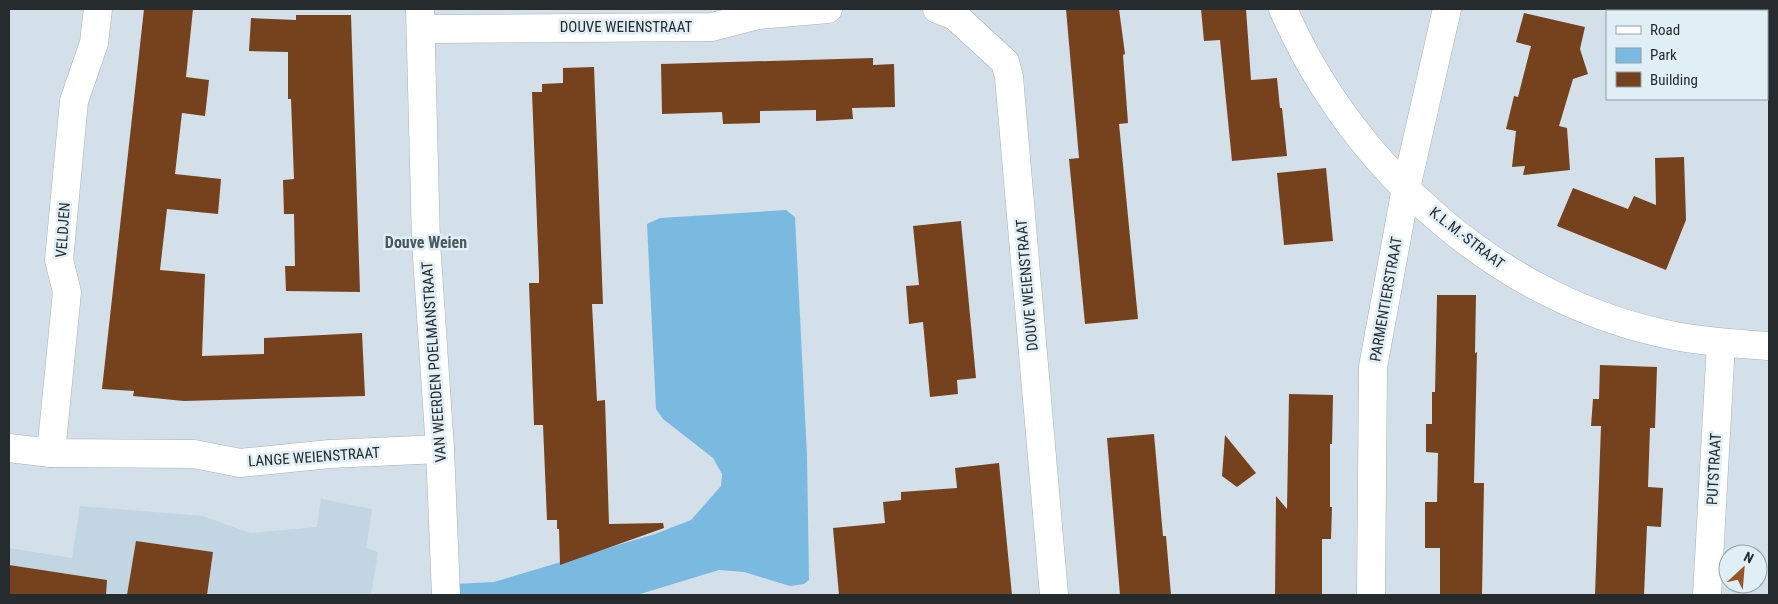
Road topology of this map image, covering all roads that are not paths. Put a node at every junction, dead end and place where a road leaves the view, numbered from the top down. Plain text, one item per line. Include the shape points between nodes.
1 (98, 9) edge
2 (828, 9) edge
3 (936, 9) edge
4 (1283, 9) edge
5 (1447, 9) edge
6 (421, 19) edge
7 (1406, 188) junction
8 (1721, 343) junction
9 (1769, 346) edge
10 (9, 448) edge
11 (440, 449) junction
12 (51, 453) junction
13 (446, 595) edge
14 (1054, 595) edge
15 (1371, 595) edge
16 (1707, 595) edge

1 - 12 street, VELDJEN via 94,43 73,110 59,260 67,292
2 - 6 street, DOUVE WEIENSTRAAT via 758,15 712,27
3 - 14 street, DOUVE WEIENSTRAAT via 955,16 1005,62 1010,77
4 - 7 street, K.L.M.-STRAAT via 1304,54 1331,99 1363,142
5 - 7 street, PARMENTIERSTRAAT
6 - 11 street, VAN WEERDEN POELMANSTRAAT via 426,242
7 - 8 street, K.L.M.-STRAAT via 1488,258 1535,286 1628,324 1674,336
7 - 15 street, PARMENTIERSTRAAT via 1373,367
8 - 9 street, K.L.M.-STRAAT
8 - 16 street, PUTSTRAAT
10 - 12 street, LANGE WEIENSTRAAT
11 - 12 street, LANGE WEIENSTRAAT via 330,454 240,463 194,454
11 - 13 street, VAN WEERDEN POELMANSTRAAT

